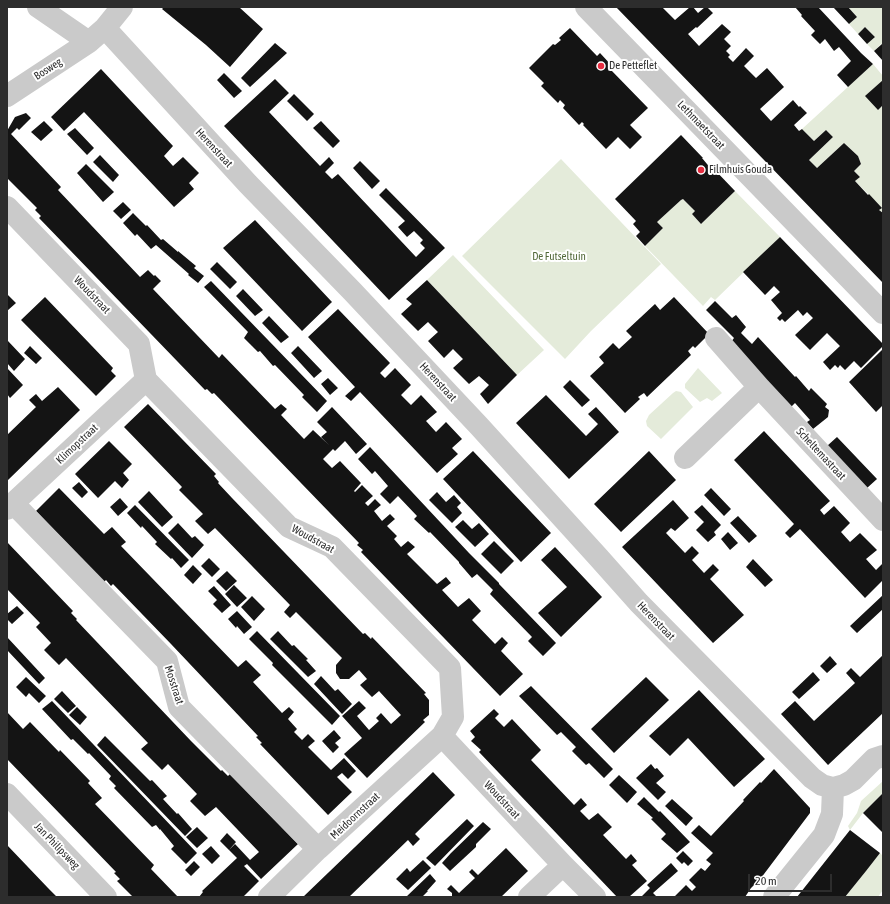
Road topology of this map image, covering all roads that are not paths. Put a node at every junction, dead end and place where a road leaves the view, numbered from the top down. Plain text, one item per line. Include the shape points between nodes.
1 (38, 7) edge
2 (122, 7) edge
3 (586, 7) edge
4 (97, 35) junction
5 (7, 96) edge
6 (7, 207) edge
7 (883, 312) edge
8 (716, 338) dead end
9 (146, 380) junction
10 (758, 387) junction
11 (685, 458) dead end
12 (10, 506) edge
13 (883, 520) edge
14 (442, 736) junction
15 (883, 756) edge
16 (833, 788) junction
17 (7, 794) edge
18 (318, 849) junction
19 (563, 865) junction
20 (106, 897) edge
21 (269, 897) edge
22 (529, 897) edge
23 (595, 897) edge
24 (774, 897) edge

1 - 4 street, Herenstraat
2 - 4 street, Bosweg
3 - 7 street, Lethmaetstraat
4 - 5 street, Bosweg
4 - 16 street, Herenstraat via 248,184 362,302 480,426 639,603 812,778 822,785
6 - 9 street, Woudstraat via 139,344
8 - 10 street, Scheltemastraat
9 - 12 street, Klimopstraat
9 - 14 street, Woudstraat via 289,527 332,548 450,668 453,717
10 - 11 street
10 - 13 street, Scheltemastraat
12 - 18 street, Mosstraat via 167,661 179,707
14 - 18 street, Meidoornstraat
14 - 19 street, Woudstraat
15 - 16 street via 874,759 844,786
16 - 24 street via 832,814 824,835
17 - 20 street, Jan Philipsweg
18 - 21 street, Meidoornstraat
19 - 22 street
19 - 23 street, Woudstraat

